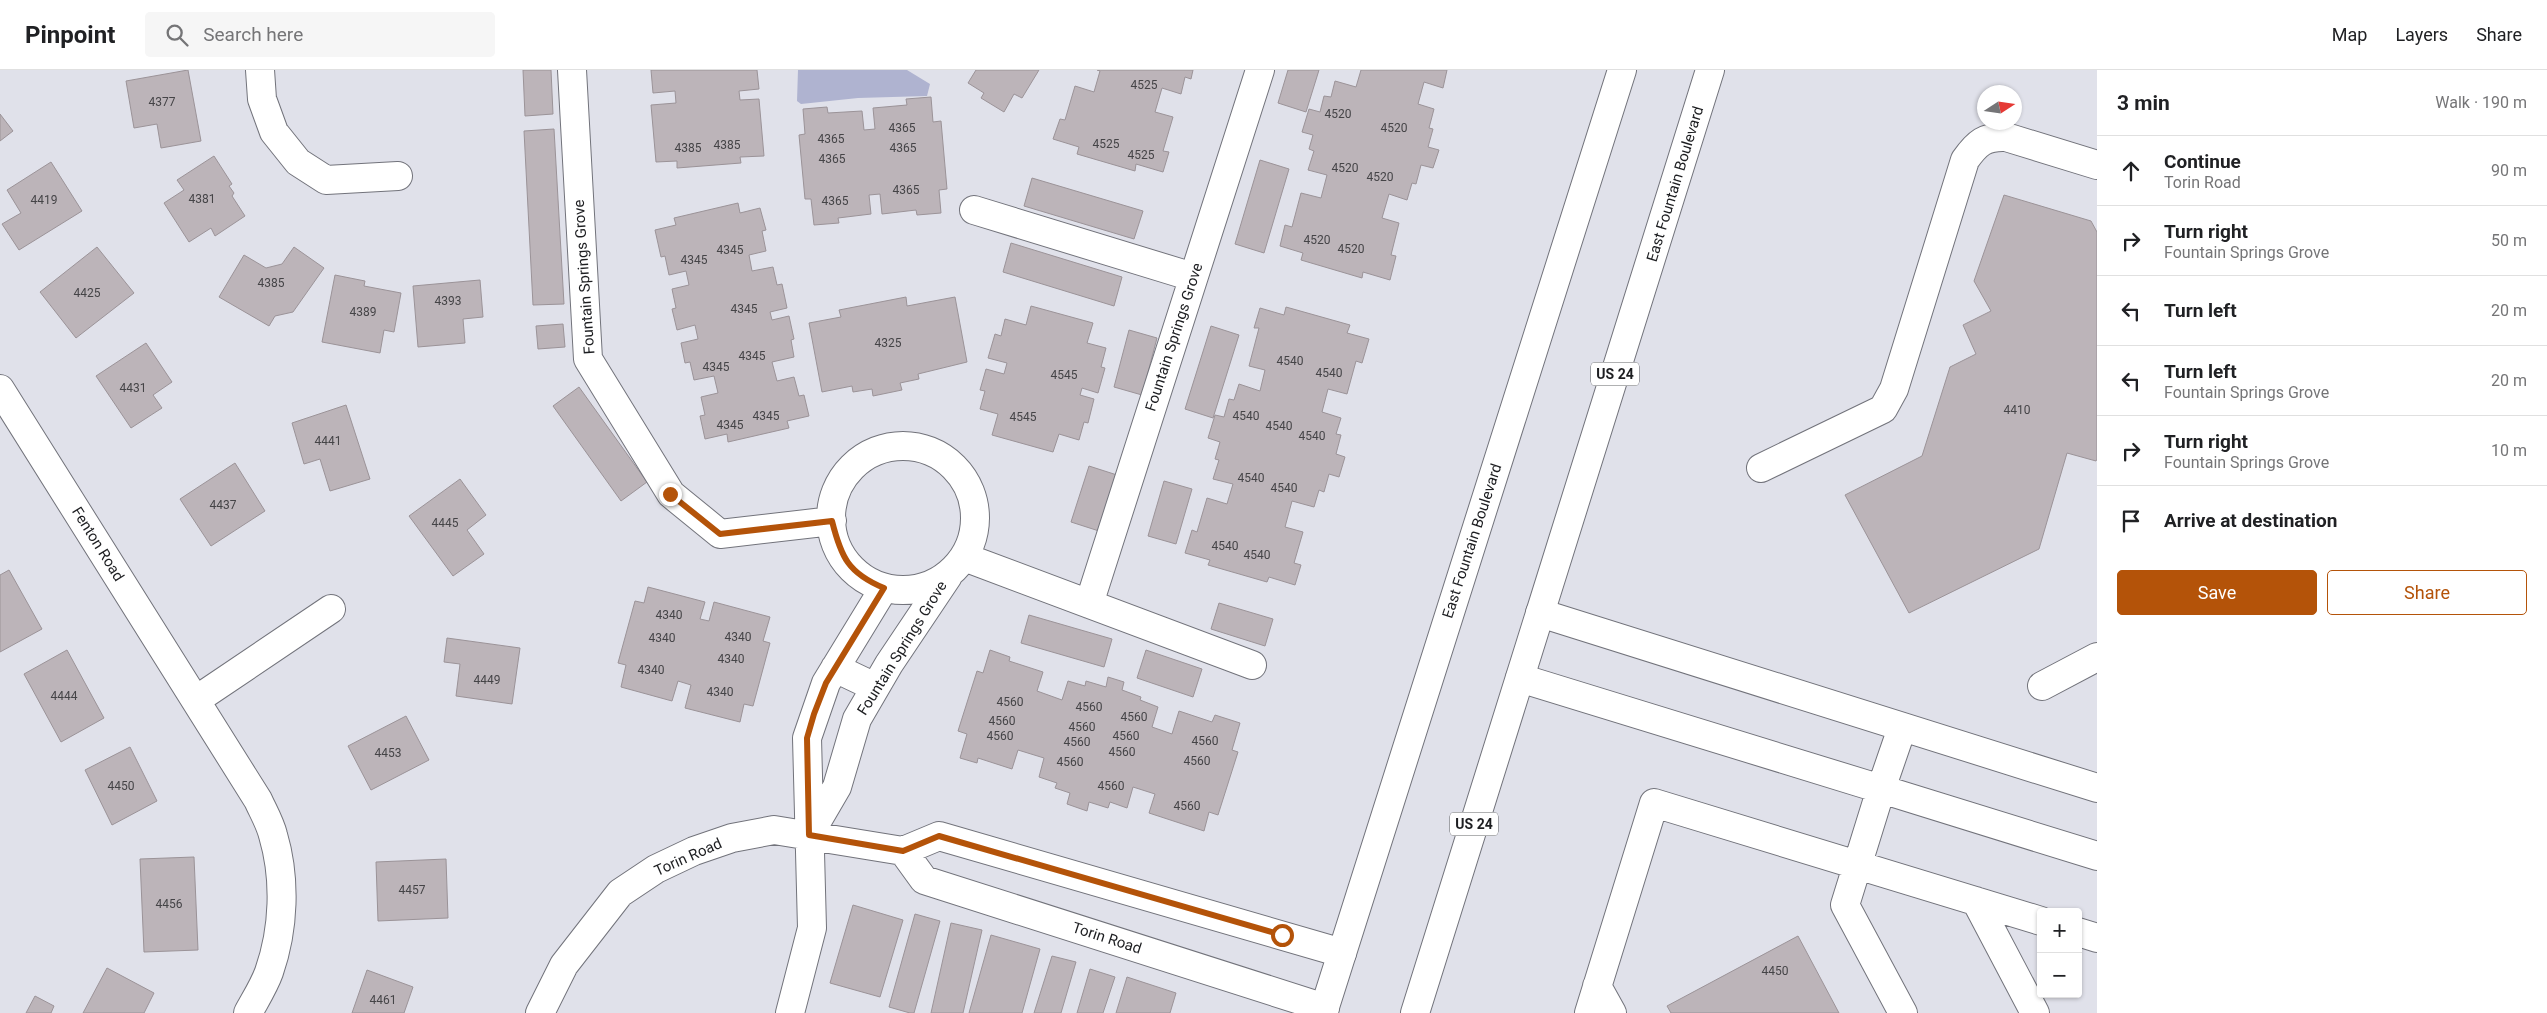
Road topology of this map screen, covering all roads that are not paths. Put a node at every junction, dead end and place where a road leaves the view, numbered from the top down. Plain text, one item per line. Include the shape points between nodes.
1 (260, 70) edge
2 (572, 70) edge
3 (1260, 70) edge
4 (1622, 70) edge
5 (1710, 70) edge
6 (2097, 164) edge
7 (398, 176) dead end
8 (974, 210) dead end
9 (1193, 277) junction
10 (0, 389) edge
11 (1761, 468) dead end
12 (832, 521) junction
13 (956, 566) junction
14 (884, 588) junction
15 (1089, 604) junction
16 (331, 609) dead end
17 (1540, 613) junction
18 (2097, 657) edge
19 (1252, 665) dead end
20 (835, 668) junction
21 (1520, 678) junction
22 (2042, 686) dead end
23 (876, 687) junction
24 (196, 700) junction
25 (1902, 728) junction
26 (2097, 788) edge
27 (1881, 789) junction
28 (809, 835) junction
29 (903, 851) junction
30 (2097, 856) edge
31 (1856, 863) junction
32 (1976, 901) junction
33 (2037, 920) edge
34 (2082, 933) edge
35 (2097, 938) edge
36 (1342, 953) junction
37 (1597, 986) junction
38 (1324, 1010) edge
39 (248, 1013) edge
40 (540, 1013) edge
41 (790, 1013) edge
42 (1415, 1013) edge
43 (1589, 1013) edge
44 (1612, 1013) edge
45 (1903, 1013) edge
46 (2035, 1013) edge

1 - 7 main road via 262,99 274,132 298,162 326,180
2 - 12 main road, Fountain Springs Grove via 588,359 670,494 720,534
3 - 9 main road, Fountain Springs Grove
4 - 36 main road, East Fountain Boulevard
5 - 17 main road, East Fountain Boulevard / US 24
6 - 11 main road via 2006,137 1991,136 1976,144 1965,160 1894,389 1882,409
8 - 9 main road
9 - 15 main road, Fountain Springs Grove
10 - 24 main road, Fenton Road
12 - 13 main road via 834,500 841,481 855,464 891,447 913,446 931,450 962,476 972,499 973,532
12 - 14 main road via 841,554 850,567
13 - 14 main road via 926,587 909,590
13 - 15 main road
13 - 23 main road, Fountain Springs Grove
14 - 20 main road
15 - 19 main road
16 - 24 main road
17 - 21 main road, East Fountain Boulevard / US 24
17 - 25 main road
18 - 22 main road
20 - 23 main road
20 - 28 main road via 826,683 807,738
21 - 27 main road
21 - 42 main road, East Fountain Boulevard / US 24
23 - 28 main road, Fountain Springs Grove via 857,719 837,787
24 - 39 main road, Fenton Road via 258,800 273,834 280,868 282,904 277,944 269,973
25 - 26 main road
25 - 27 main road
27 - 30 main road
27 - 31 main road
28 - 29 main road, Torin Road
28 - 40 main road, Torin Road via 774,830 732,838 694,851 620,893 564,965
28 - 41 main road via 812,928
29 - 36 main road via 939,836
29 - 38 main road, Torin Road via 924,880
31 - 32 main road
31 - 37 main road via 1654,803
31 - 45 main road via 1845,905
32 - 33 main road
32 - 46 main road
34 - 35 main road
36 - 38 main road, East Fountain Boulevard
37 - 43 main road
37 - 44 main road

